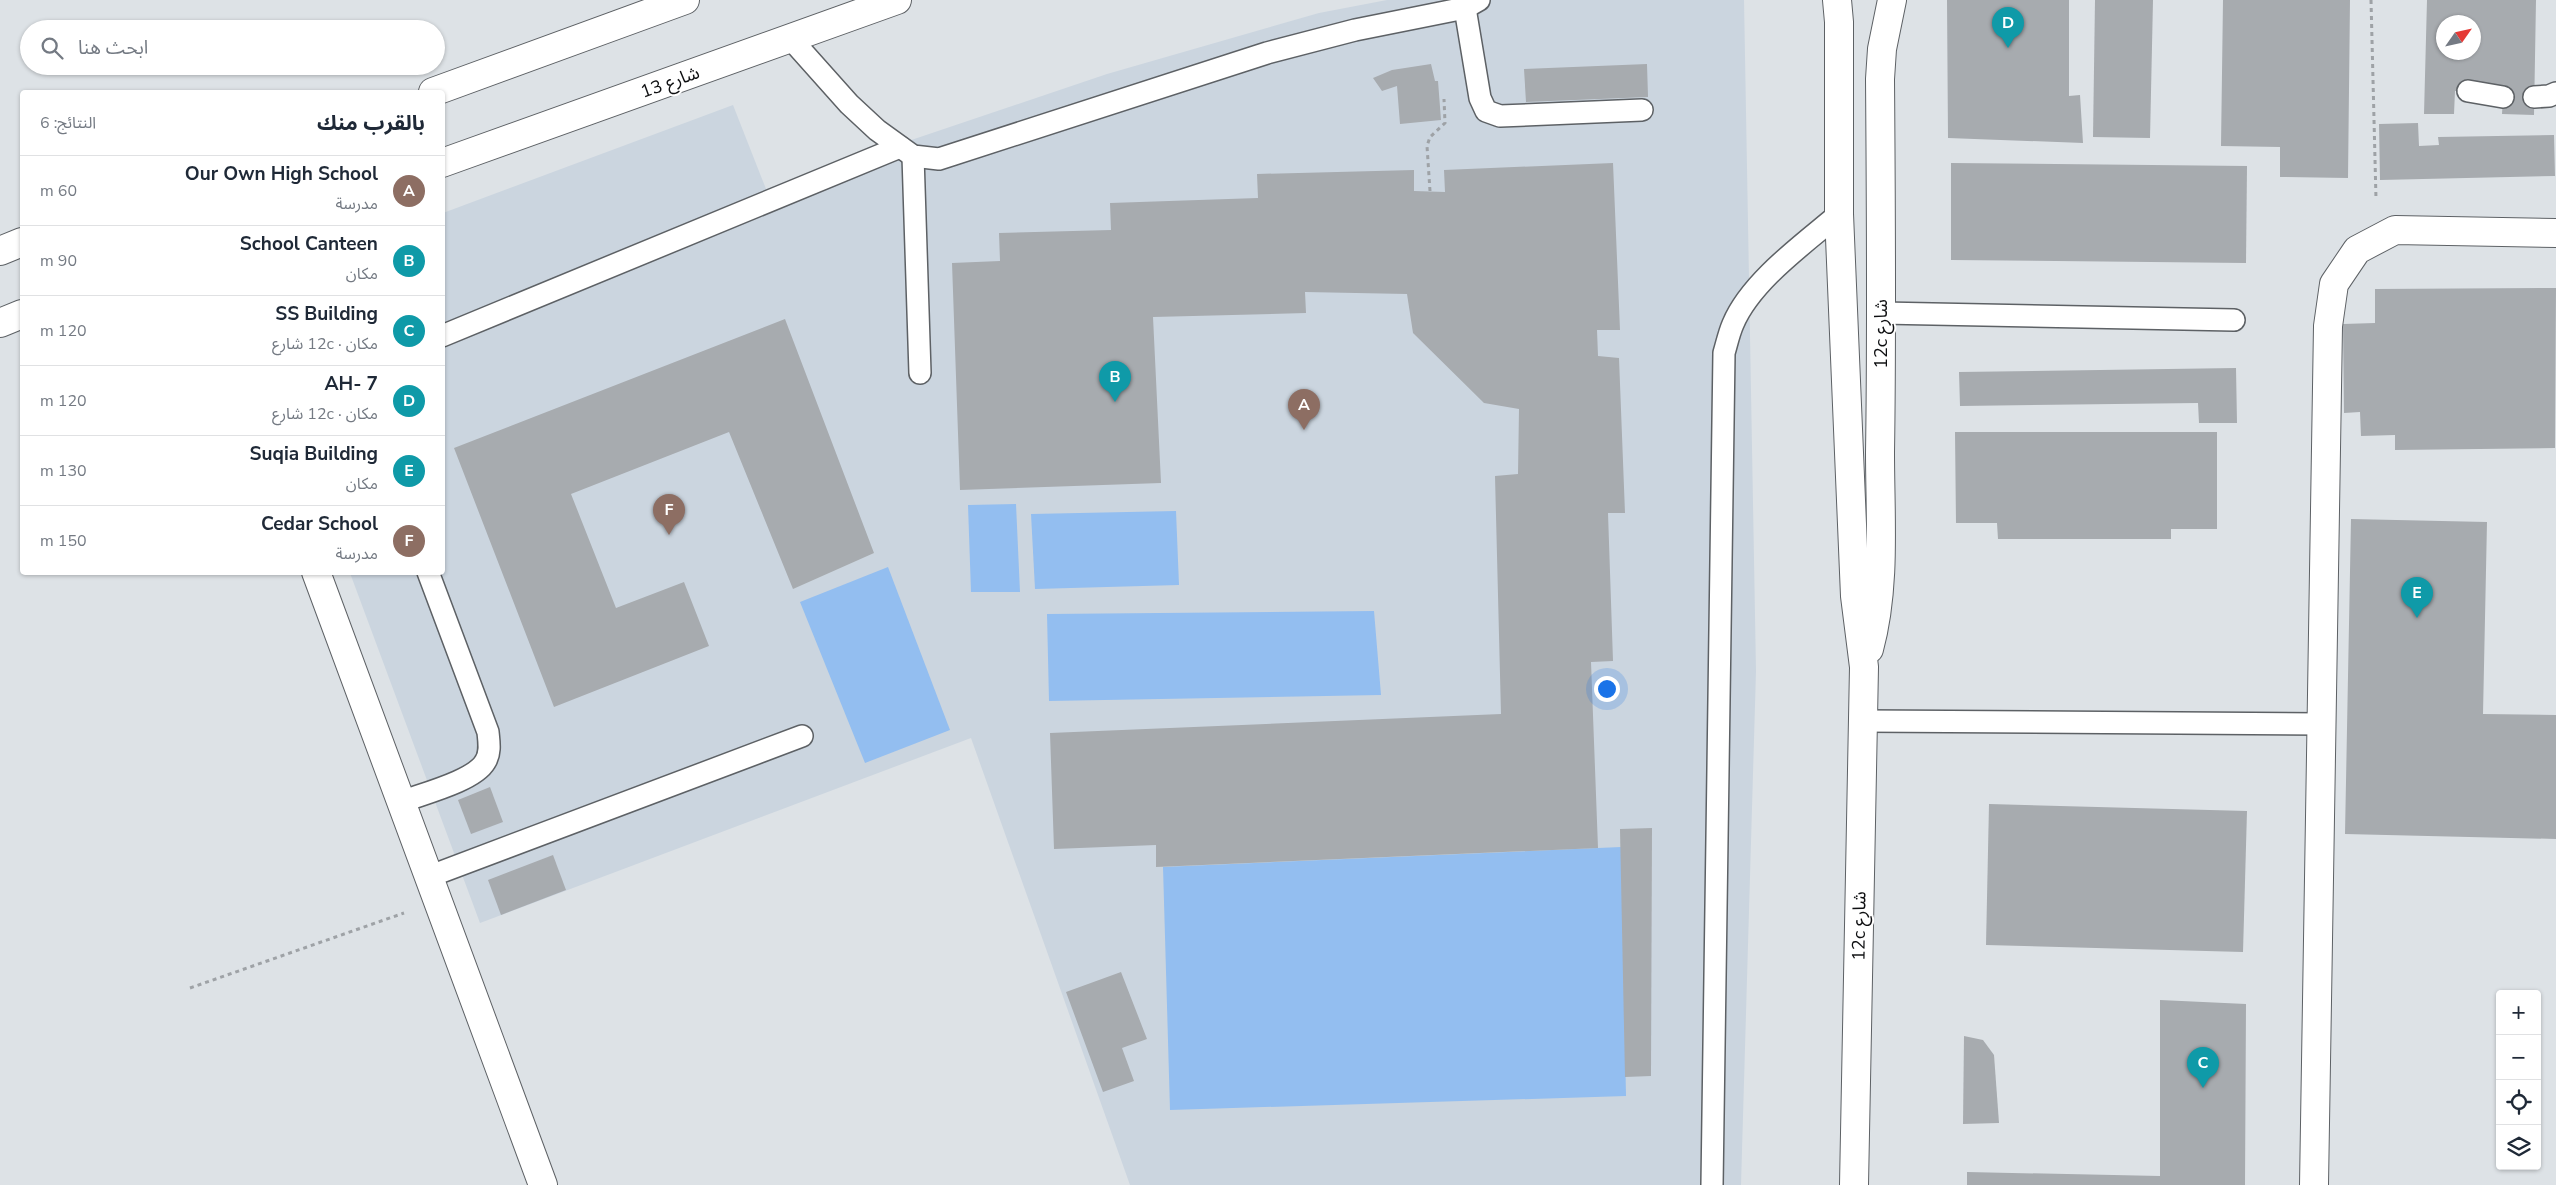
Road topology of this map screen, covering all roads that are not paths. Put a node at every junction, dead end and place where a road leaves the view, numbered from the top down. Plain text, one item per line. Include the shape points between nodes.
1 (685, 0) edge
2 (897, 0) edge
3 (1836, 0) edge
4 (1892, 0) edge
5 (1472, 4) edge
6 (791, 39) junction
7 (438, 90) edge
8 (2468, 91) dead end
9 (2556, 93) edge
10 (2503, 97) dead end
11 (2534, 97) dead end
12 (1642, 110) dead end
13 (906, 151) junction
14 (445, 162) edge
15 (1839, 214) junction
16 (2556, 233) edge
17 (20, 243) edge
18 (0, 251) edge
19 (1882, 313) junction
20 (20, 315) edge
21 (2234, 320) dead end
22 (0, 322) edge
23 (445, 335) edge
24 (920, 373) dead end
25 (317, 575) edge
26 (429, 575) edge
27 (1864, 667) junction
28 (1863, 721) junction
29 (2321, 724) junction
30 (802, 736) dead end
31 (401, 802) junction
32 (433, 889) junction
33 (543, 1185) edge
34 (1712, 1185) edge
35 (1854, 1185) edge
36 (2314, 1185) edge

1 - 7 street
2 - 6 street, شارع 13
3 - 15 street, 12c شارع via 1839,22
4 - 19 street, 12c شارع via 1882,49 1880,79
5 - 12 lane via 1480,98 1486,111 1500,116
5 - 13 lane via 1267,53 939,159
6 - 13 lane via 849,104
6 - 14 street, شارع 13
8 - 10 lane
9 - 11 lane
13 - 23 lane
13 - 24 lane
15 - 27 street, 12c شارع via 1855,596
15 - 34 lane via 1776,269 1751,296 1734,322 1724,353
16 - 29 street via 2395,230 2357,250 2334,284 2328,326
17 - 18 street
19 - 21 lane
19 - 27 street, 12c شارع via 1879,578 1872,637
20 - 22 street
25 - 31 street
26 - 31 lane via 488,732 490,748 485,763 475,773
27 - 28 street, 12c شارع
28 - 29 lane
28 - 35 street, 12c شارع
29 - 36 street
30 - 32 lane
31 - 32 street
32 - 33 street

